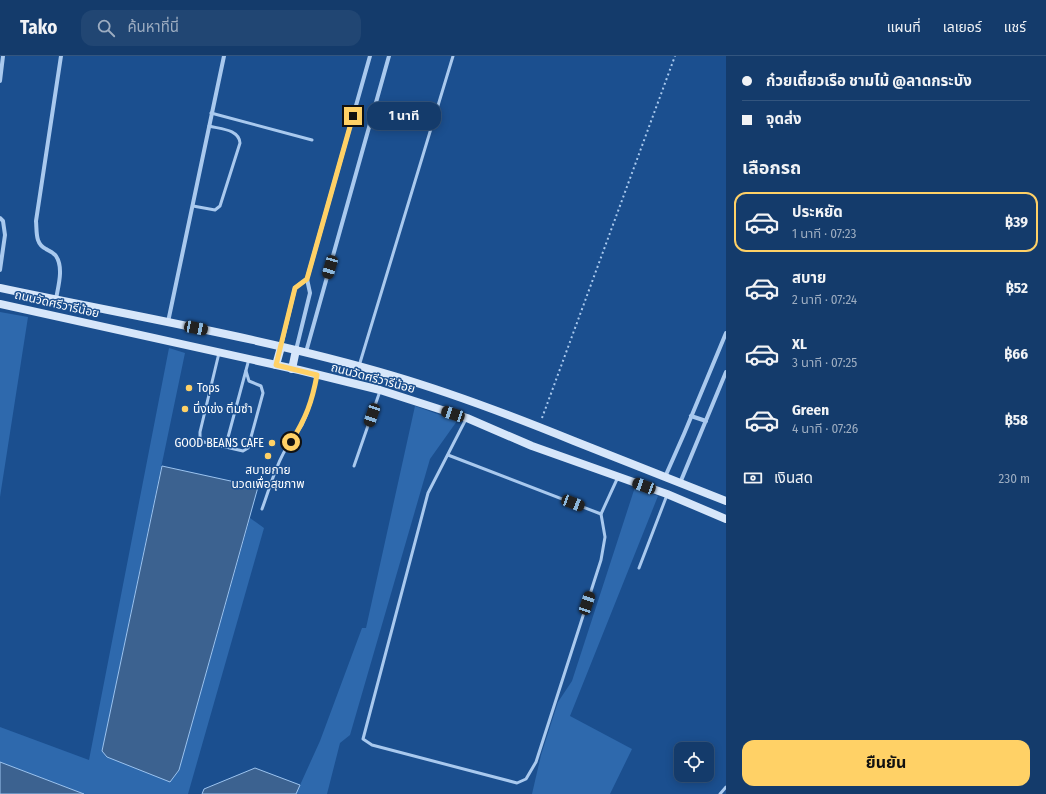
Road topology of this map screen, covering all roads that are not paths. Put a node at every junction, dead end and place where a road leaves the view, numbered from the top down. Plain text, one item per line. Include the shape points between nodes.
1 (3, 56) edge
2 (61, 56) edge
3 (224, 56) edge
4 (370, 56) edge
5 (390, 56) edge
6 (453, 56) edge
7 (0, 81) edge
8 (211, 113) junction
9 (209, 126) junction
10 (312, 140) dead end
11 (193, 206) junction
12 (0, 218) edge
13 (0, 270) edge
14 (307, 279) junction
15 (0, 288) edge
16 (56, 300) junction
17 (0, 304) edge
18 (167, 323) junction
19 (726, 333) edge
20 (281, 347) junction
21 (296, 350) junction
22 (219, 353) junction
23 (306, 353) junction
24 (249, 359) junction
25 (276, 365) junction
26 (359, 366) junction
27 (292, 369) junction
28 (246, 371) junction
29 (726, 372) edge
30 (317, 375) junction
31 (380, 390) junction
32 (691, 416) junction
33 (467, 418) junction
34 (706, 421) junction
35 (218, 446) junction
36 (448, 454) junction
37 (354, 466) dead end
38 (618, 477) junction
39 (665, 477) junction
40 (680, 483) junction
41 (668, 494) junction
42 (726, 501) edge
43 (262, 509) dead end
44 (601, 514) junction
45 (726, 519) edge
46 (639, 568) dead end
47 (726, 787) edge
48 (720, 794) edge

1 - 7 street
2 - 16 street via 36,221 41,247 56,256 59,266
3 - 8 street
4 - 14 street
5 - 23 street
6 - 26 lane
8 - 9 street
8 - 10 lane
9 - 11 street
9 - 11 lane via 235,133 240,138 240,143 220,206 215,210
11 - 18 street
12 - 13 street via 3,221 4,235
14 - 20 street via 295,288
14 - 21 street via 310,292
15 - 16 main road, ถนนวัดศรีวารีน้อย
16 - 18 main road, ถนนวัดศรีวารีน้อย
17 - 22 main road, ถนนวัดศรีวารีน้อย
18 - 20 main road, ถนนวัดศรีวารีน้อย
19 - 32 street
20 - 21 main road, ถนนวัดศรีวารีน้อย
20 - 25 main road
21 - 23 main road, ถนนวัดศรีวารีน้อย
21 - 27 main road
22 - 24 main road, ถนนวัดศรีวารีน้อย
22 - 35 lane via 200,432 200,438 204,442
23 - 26 main road, ถนนวัดศรีวารีน้อย
24 - 25 main road, ถนนวัดศรีวารีน้อย
24 - 28 lane
25 - 27 main road, ถนนวัดศรีวารีน้อย
26 - 39 main road, ถนนวัดศรีวารีน้อย via 439,390
27 - 30 main road, ถนนวัดศรีวารีน้อย
28 - 35 lane via 227,441
28 - 35 lane via 249,381 261,386 263,392 248,448 243,451
29 - 34 street
30 - 31 main road, ถนนวัดศรีวารีน้อย
30 - 43 lane via 308,412 277,466
31 - 33 main road, ถนนวัดศรีวารีน้อย
31 - 37 lane
32 - 34 street
32 - 39 street
33 - 36 lane
33 - 38 main road, ถนนวัดศรีวารีน้อย via 532,446
34 - 40 street
36 - 44 lane
36 - 44 lane via 428,493 363,739 372,745 518,783 526,779 536,762 601,560 605,537
38 - 41 main road, ถนนวัดศรีวารีน้อย
38 - 44 lane
39 - 40 main road, ถนนวัดศรีวารีน้อย
40 - 42 main road, ถนนวัดศรีวารีน้อย
41 - 45 main road, ถนนวัดศรีวารีน้อย
41 - 46 lane
47 - 48 lane

